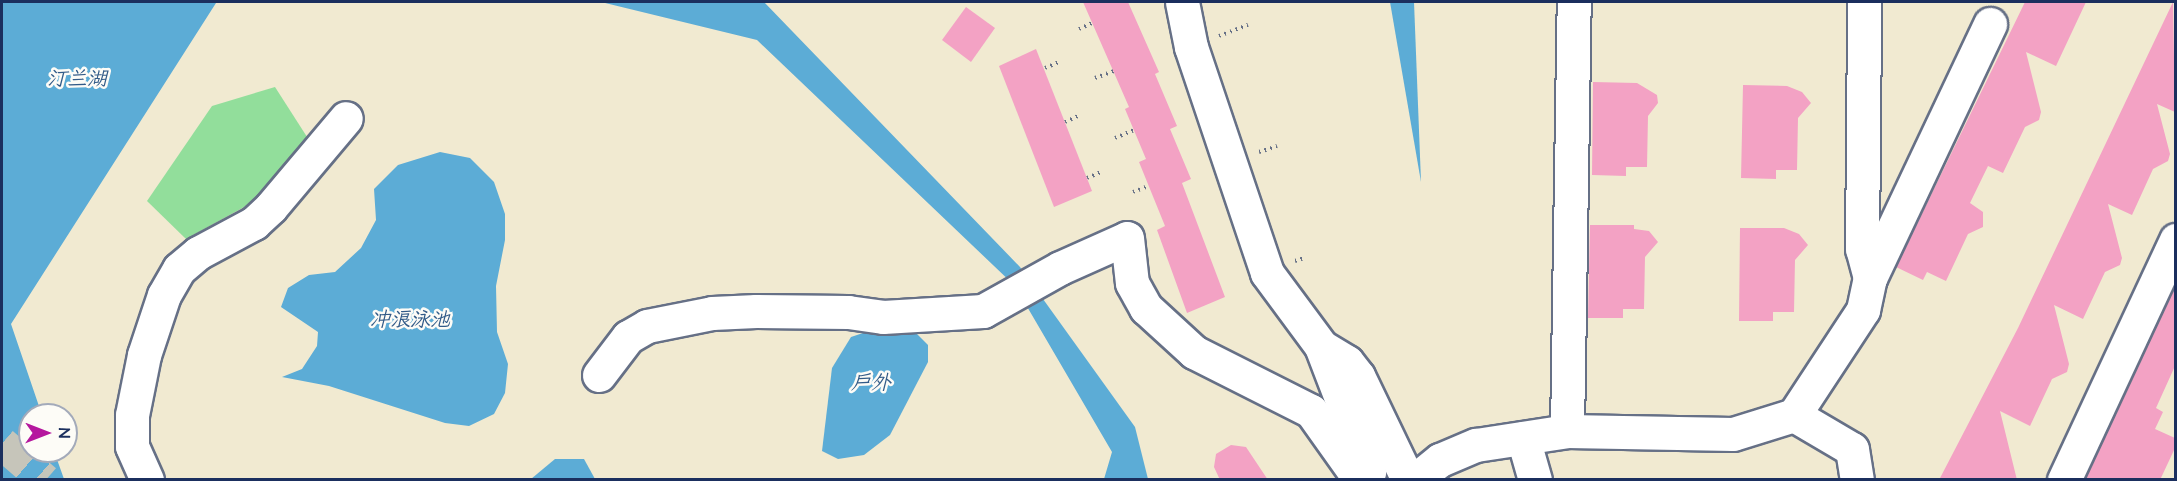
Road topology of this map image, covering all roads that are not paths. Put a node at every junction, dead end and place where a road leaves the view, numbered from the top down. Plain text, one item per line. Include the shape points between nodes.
1 (1182, 2) edge
2 (1574, 2) edge
3 (1864, 2) edge
4 (1990, 24) dead end
5 (345, 118) dead end
6 (2175, 240) edge
7 (1870, 278) junction
8 (1321, 346) junction
9 (599, 375) dead end
10 (1794, 415) junction
11 (1567, 431) junction
12 (1523, 438) junction
13 (147, 480) edge
14 (1360, 480) edge
15 (1372, 480) edge
16 (1408, 480) edge
17 (1415, 480) edge
18 (1535, 480) edge
19 (1857, 480) edge
20 (2064, 480) edge

1 - 8 street via 1191,47 1267,273
2 - 11 street
3 - 7 street via 1862,249
4 - 7 street
5 - 13 street via 271,207 254,223 198,253 179,269 164,294 144,355 132,415 132,446
6 - 20 street
7 - 10 street via 1863,310
8 - 15 street
8 - 16 street via 1347,362 1358,376
9 - 14 street via 628,337 647,326 712,313 756,311 848,312 883,317 983,311 1060,268 1127,238 1132,283 1146,308 1194,352 1311,411
10 - 11 street via 1733,434
10 - 19 street via 1852,449
11 - 12 street
12 - 17 street via 1476,445 1440,460
12 - 18 street

